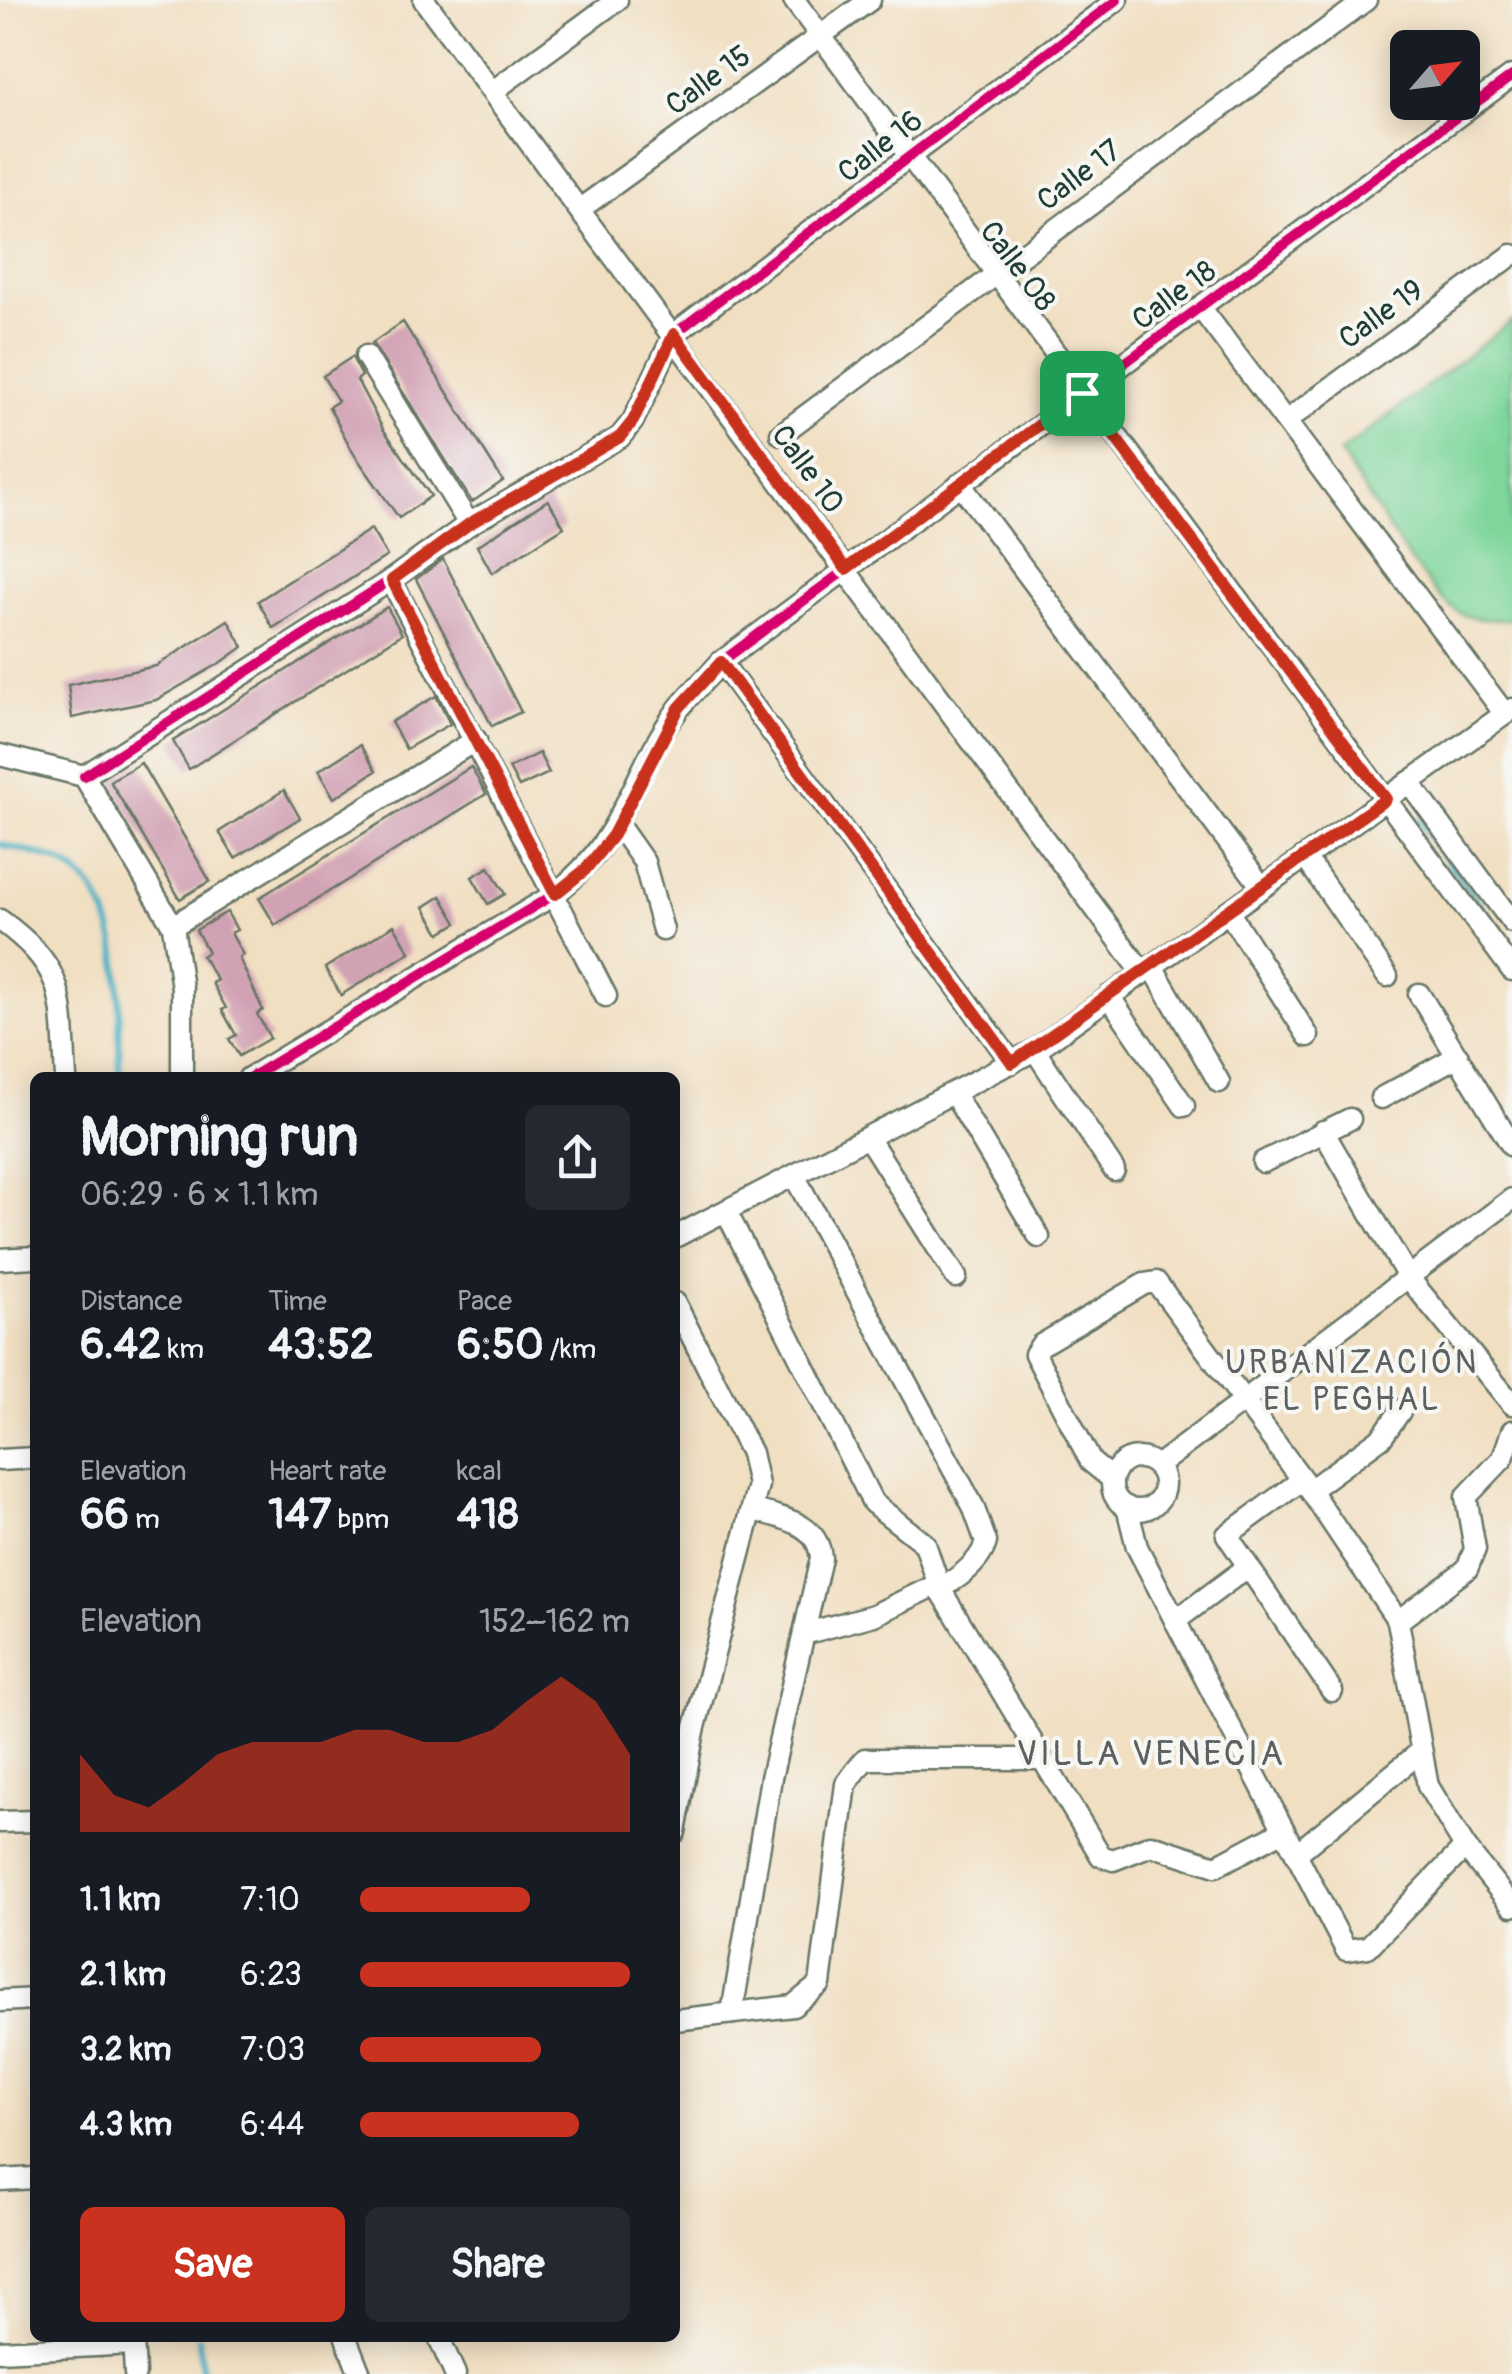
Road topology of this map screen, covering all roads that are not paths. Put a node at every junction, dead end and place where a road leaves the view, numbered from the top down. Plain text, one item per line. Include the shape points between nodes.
1 (424, 0) edge
2 (617, 0) edge
3 (794, 0) edge
4 (870, 0) edge
5 (1117, 0) edge
6 (1366, 0) edge
7 (820, 36) junction
8 (1512, 76) edge
9 (493, 91) junction
10 (906, 156) junction
11 (580, 209) junction
12 (1512, 255) edge
13 (994, 275) junction
14 (1200, 307) junction
15 (674, 334) junction
16 (366, 356) dead end
17 (1082, 393) junction
18 (1286, 421) junction
19 (782, 434) dead end
20 (960, 484) junction
21 (469, 524) junction
22 (846, 569) junction
23 (392, 580) junction
24 (721, 662) junction
25 (1508, 712) edge
26 (476, 740) junction
27 (0, 755) edge
28 (84, 776) junction
29 (1409, 782) junction
30 (1386, 799) junction
31 (618, 825) junction
32 (1304, 857) junction
33 (1262, 887) junction
34 (555, 894) junction
35 (1228, 911) junction
36 (0, 920) edge
37 (1512, 922) edge
38 (172, 926) junction
39 (663, 930) dead end
40 (1509, 959) edge
41 (1147, 970) junction
42 (1387, 976) dead end
43 (1419, 994) dead end
44 (606, 996) dead end
45 (1110, 996) junction
46 (1308, 1036) dead end
47 (1035, 1050) junction
48 (1458, 1056) junction
49 (1012, 1063) junction
50 (66, 1072) edge
51 (182, 1072) edge
52 (259, 1072) edge
53 (1220, 1082) dead end
54 (954, 1094) junction
55 (1381, 1098) dead end
56 (1184, 1106) dead end
57 (1350, 1119) dead end
58 (1323, 1131) junction
59 (869, 1139) junction
60 (1512, 1146) edge
61 (1263, 1162) dead end
62 (1114, 1170) dead end
63 (795, 1177) junction
64 (1512, 1199) edge
65 (726, 1212) junction
66 (680, 1235) edge
67 (1039, 1237) dead end
68 (30, 1257) edge
69 (0, 1259) edge
70 (956, 1277) dead end
71 (1408, 1278) junction
72 (680, 1313) edge
73 (1245, 1401) junction
74 (1512, 1404) edge
75 (1401, 1410) dead end
76 (1512, 1431) edge
77 (30, 1458) edge
78 (0, 1460) edge
79 (1157, 1466) junction
80 (1112, 1478) junction
81 (1306, 1485) junction
82 (1126, 1508) junction
83 (754, 1510) junction
84 (1246, 1568) junction
85 (940, 1588) junction
86 (1175, 1621) junction
87 (1398, 1621) junction
88 (807, 1633) junction
89 (1332, 1691) dead end
90 (684, 1727) edge
91 (1419, 1753) junction
92 (1041, 1758) junction
93 (680, 1774) edge
94 (30, 1821) edge
95 (0, 1822) edge
96 (1284, 1830) junction
97 (1465, 1847) junction
98 (1297, 1853) junction
99 (1512, 1906) edge
100 (30, 1999) edge
101 (0, 2001) edge
102 (732, 2013) junction
103 (680, 2019) edge
104 (30, 2178) edge
105 (0, 2180) edge
106 (120, 2342) edge
107 (133, 2342) edge
108 (348, 2342) edge
109 (441, 2342) edge
110 (0, 2351) edge
111 (136, 2374) edge
112 (360, 2374) edge
113 (455, 2374) edge

1 - 9 street, Calle 10
2 - 9 street
3 - 7 street, Calle 08
4 - 7 street, Calle 15
5 - 10 street, Calle 16
6 - 13 street, Calle 17
7 - 10 street, Calle 08
7 - 11 street, Calle 15
8 - 14 street, Calle 18
9 - 11 street, Calle 10
10 - 13 street, Calle 08
10 - 15 street, Calle 16
11 - 15 street, Calle 10
12 - 18 street, Calle 19
13 - 17 street, Calle 08
13 - 19 street, Calle 17
14 - 17 street, Calle 18
14 - 18 street
15 - 21 street via 620,437
15 - 22 street, Calle 10
16 - 21 street
17 - 20 street, Calle 18
17 - 30 street, Calle 08
18 - 25 street
20 - 22 street, Calle 18
20 - 33 street
21 - 23 street
22 - 24 street, Calle 18
22 - 41 street, Calle 10
23 - 26 street
23 - 28 street
24 - 31 street, Calle 18 via 679,708
24 - 49 street
25 - 29 street
26 - 34 street
26 - 38 street
27 - 28 street
28 - 38 street
29 - 30 street
29 - 37 street
30 - 32 street
30 - 40 street, Calle 08
31 - 34 street, Calle 18 via 585,870
31 - 39 street via 644,862
32 - 33 street
32 - 42 street
33 - 35 street
34 - 44 street
34 - 52 street, Calle 18
35 - 41 street
35 - 46 street
36 - 50 street via 32,945 60,985
38 - 51 street via 182,988
41 - 45 street
41 - 53 street, Calle 10 via 1191,1027
43 - 48 street
45 - 47 street
45 - 56 street
47 - 49 street
47 - 62 street
48 - 55 street
48 - 60 street
49 - 54 street
54 - 59 street
54 - 67 street
57 - 58 street
58 - 61 street
58 - 71 street
59 - 63 street
59 - 70 street
63 - 65 street
63 - 85 street via 984,1529 982,1554
64 - 71 street
65 - 66 street
65 - 85 street via 874,1503 925,1544
68 - 69 street
71 - 73 street
71 - 74 street
72 - 83 street via 751,1453 758,1484
73 - 79 street
73 - 80 street via 1165,1289 1156,1282 1127,1294 1035,1354 1091,1462
73 - 81 street
75 - 81 street via 1382,1437
76 - 87 street via 1503,1458 1466,1497 1473,1559
77 - 78 street
79 - 80 street via 1131,1458
79 - 82 street via 1164,1479 1159,1500 1148,1508
80 - 82 street via 1114,1495
81 - 84 street via 1226,1535
81 - 87 street
82 - 86 street via 1136,1547
83 - 88 street via 794,1522 819,1544
83 - 90 street
84 - 86 street
84 - 89 street
85 - 88 street
85 - 92 street
86 - 96 street
87 - 91 street
88 - 102 street via 771,1778
90 - 93 street
91 - 97 street via 1428,1786
91 - 98 street
92 - 96 street via 1106,1859 1151,1845 1216,1866
92 - 102 street via 883,1757 859,1764 846,1784 820,1984 793,2006
94 - 95 street
96 - 98 street
97 - 98 street via 1356,1952 1346,1950
97 - 99 street
100 - 101 street
102 - 103 street
104 - 105 street
106 - 110 street
107 - 111 street
108 - 112 street
109 - 113 street

